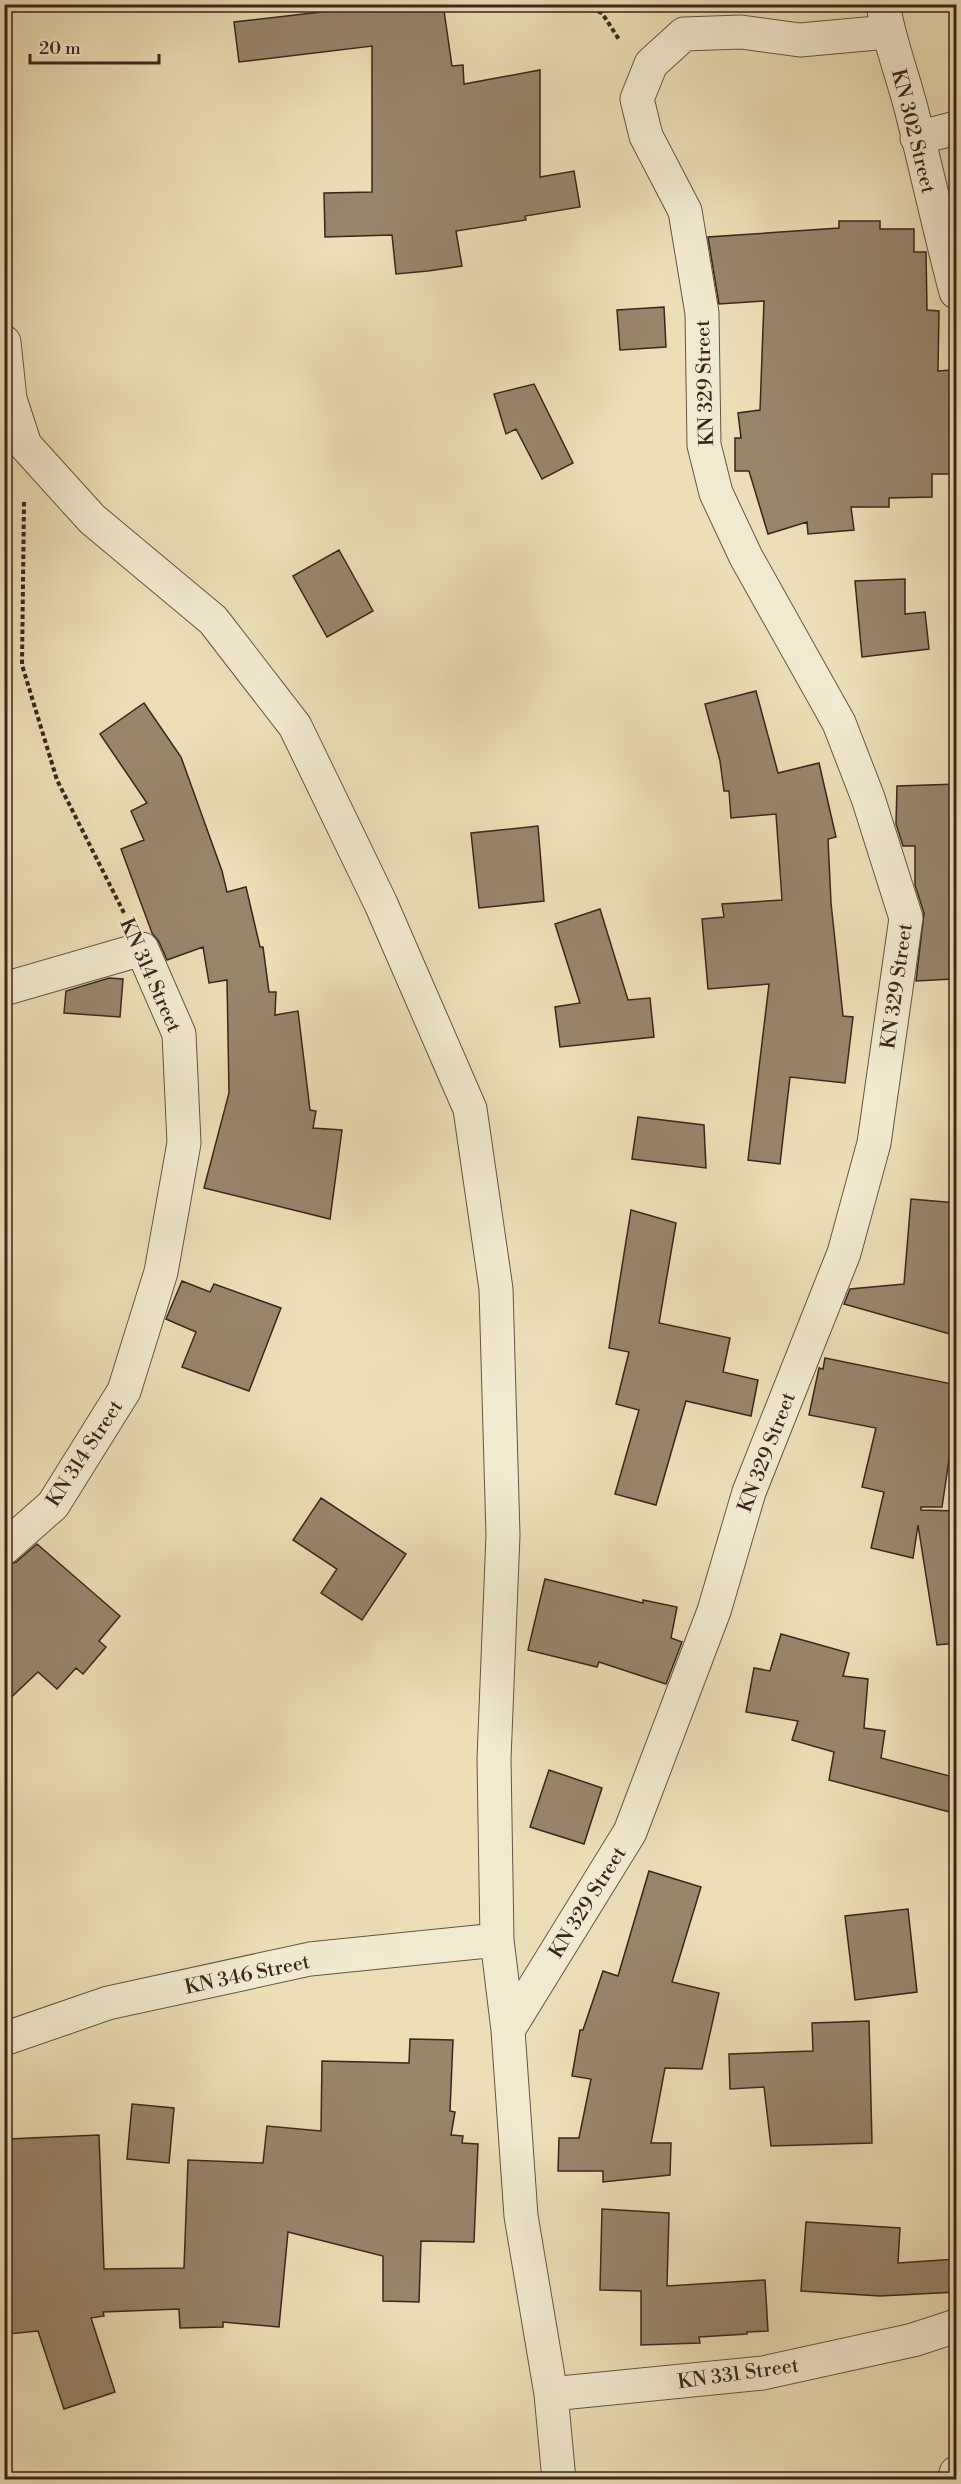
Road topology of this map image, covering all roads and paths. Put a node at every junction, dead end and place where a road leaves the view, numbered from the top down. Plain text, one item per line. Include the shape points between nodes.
1 (577, 4) edge
2 (885, 18) edge
3 (645, 80) junction
4 (957, 128) edge
5 (917, 138) junction
6 (957, 292) edge
7 (4, 342) edge
8 (25, 445) junction
9 (142, 949) junction
10 (4, 989) edge
11 (4, 1548) edge
12 (497, 1940) junction
13 (508, 2030) junction
14 (4, 2039) edge
15 (957, 2326) edge
16 (551, 2394) junction
17 (957, 2473) edge
18 (559, 2480) edge
19 (956, 2480) edge

1 - 3 path via 602,13
2 - 3 street, KN 329 Street via 801,40 741,32 684,34 651,64
2 - 5 street, KN 302 Street
3 - 13 street, KN 329 Street via 637,99 646,136 685,211 689,234 702,313 704,445 716,493 746,557 839,723 868,798 906,918 874,1143 844,1253 749,1492 714,1611 630,1832
4 - 5 street
5 - 6 street, KN 302 Street
7 - 8 street via 10,399
8 - 9 path, KN 314 Street via 22,665 57,780
8 - 12 street via 92,519 213,621 295,726 381,904 470,1109 496,1301 503,1535 494,1760
9 - 10 street
9 - 11 street, KN 314 Street via 179,1034 184,1143 161,1272 124,1391 53,1505
12 - 13 street
12 - 14 street, KN 346 Street via 310,1959 108,2003
13 - 16 street via 521,2216
15 - 16 street, KN 331 Street via 913,2340 763,2373
16 - 18 street
17 - 19 street

